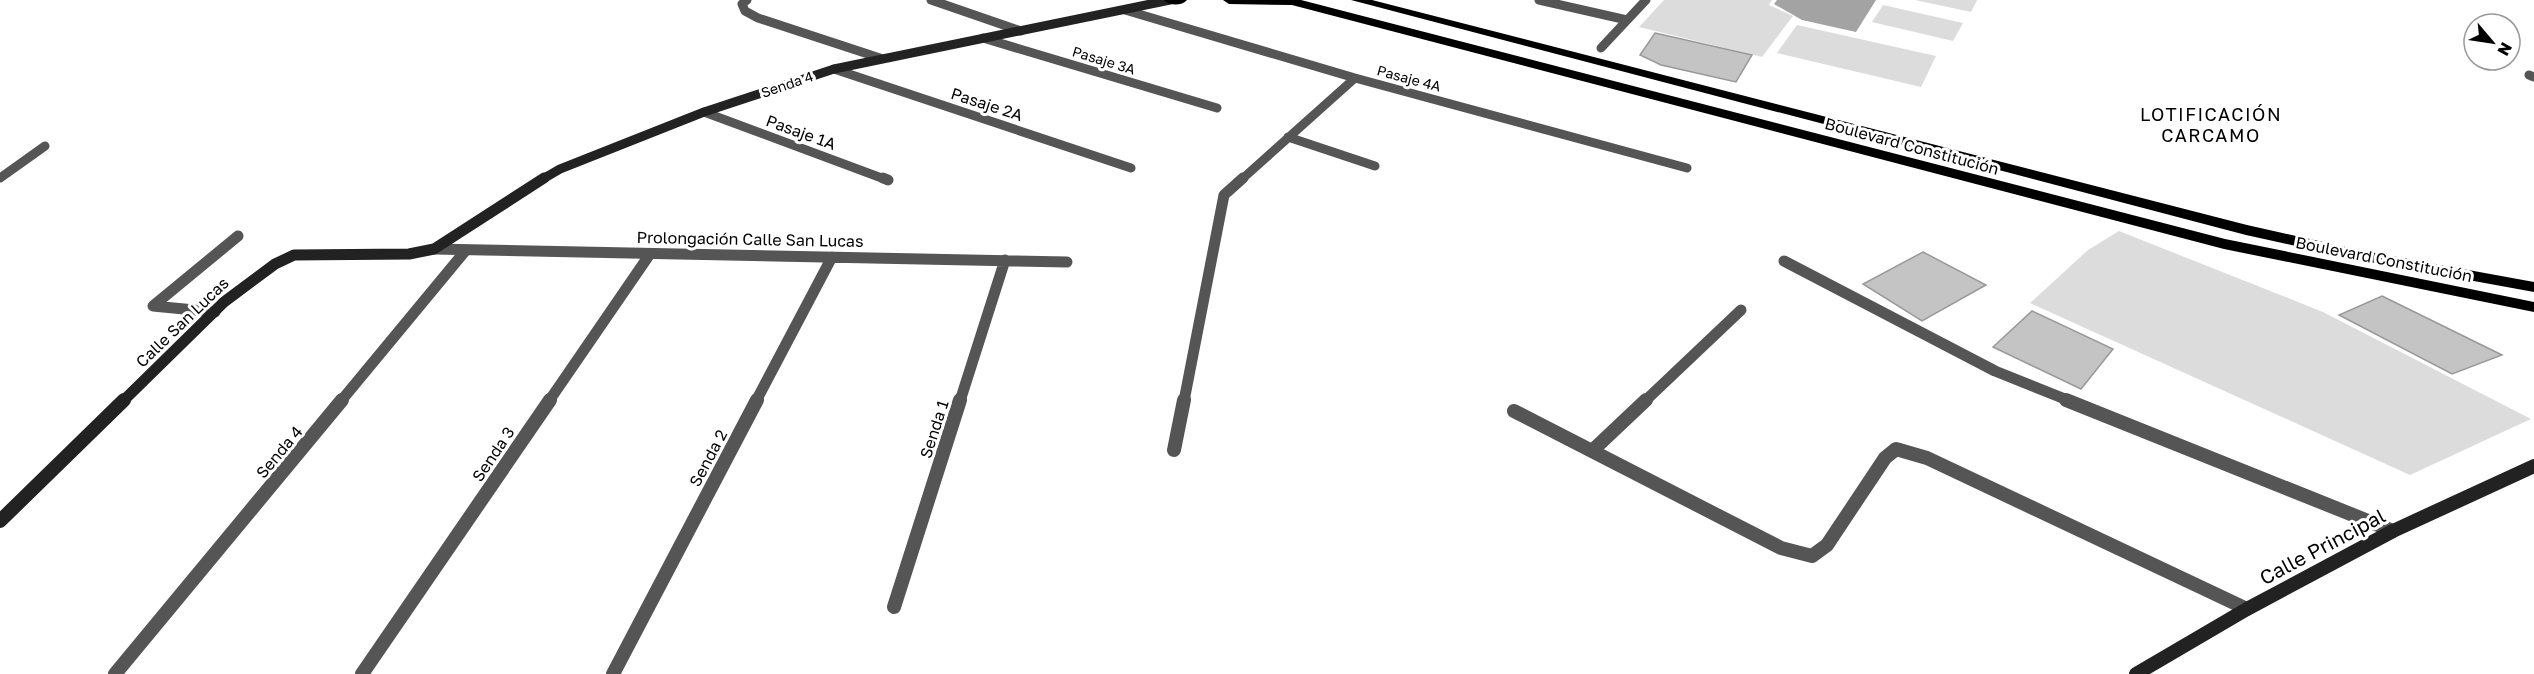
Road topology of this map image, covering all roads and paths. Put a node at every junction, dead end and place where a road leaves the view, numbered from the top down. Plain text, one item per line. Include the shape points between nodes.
1 (747, 0) edge
2 (931, 0) edge
3 (1137, 0) edge
4 (1170, 0) edge
5 (1181, 0) edge
6 (1229, 0) edge
7 (1357, 0) edge
8 (1539, 0) edge
9 (1646, 0) edge
10 (1289, 1) edge
11 (1151, 4) junction
12 (1125, 10) junction
13 (1627, 20) junction
14 (1022, 31) junction
15 (983, 38) junction
16 (1601, 48) dead end
17 (880, 58) junction
18 (834, 69) junction
19 (1355, 78) junction
20 (1217, 108) dead end
21 (704, 112) junction
22 (1288, 137) junction
23 (45, 146) dead end
24 (1375, 166) dead end
25 (1131, 168) dead end
26 (1687, 168) dead end
27 (0, 178) edge
28 (888, 180) dead end
29 (238, 236) dead end
30 (434, 249) junction
31 (466, 250) junction
32 (650, 254) junction
33 (832, 257) junction
34 (1005, 260) junction
35 (1784, 261) dead end
36 (1066, 262) dead end
37 (2534, 287) edge
38 (2534, 307) edge
39 (1741, 310) dead end
40 (215, 312) junction
41 (1514, 411) dead end
42 (1174, 450) dead end
43 (1592, 451) junction
44 (2534, 466) edge
45 (0, 520) edge
46 (2393, 531) junction
47 (894, 607) dead end
48 (2247, 609) junction
49 (116, 674) edge
50 (362, 674) edge
51 (613, 674) edge
52 (2136, 674) edge

1 - 17 street via 742,4 745,11 758,18
2 - 14 street
3 - 11 street
4 - 5 highway
4 - 11 street, Senda 4
6 - 10 highway, Boulevard Constitución
7 - 37 highway, Boulevard Constitución via 2246,230
8 - 13 street
9 - 13 street
10 - 38 highway, Boulevard Constitución via 2224,244
11 - 12 street, Senda 4
12 - 14 street, Senda 4
12 - 19 street, Pasaje 4A
13 - 16 street
14 - 15 street, Senda 4
15 - 17 street, Senda 4
15 - 20 street, Pasaje 3A
17 - 18 street, Senda 4
18 - 21 street, Senda 4
18 - 25 street, Pasaje 2A
19 - 22 street
19 - 26 street, Pasaje 4A
21 - 28 street, Pasaje 1A
21 - 30 street, Senda 4 via 560,170
22 - 24 street
22 - 42 street via 1224,195
23 - 27 street
29 - 40 street via 153,306
30 - 31 street, Prolongación Calle San Lucas
30 - 40 street, Calle San Lucas via 409,254 294,255 262,270
31 - 32 street, Prolongación Calle San Lucas
31 - 49 street, Senda 4
32 - 33 street, Prolongación Calle San Lucas
32 - 50 street, Senda 3
33 - 34 street, Prolongación Calle San Lucas
33 - 51 street, Senda 2
34 - 36 street, Prolongación Calle San Lucas
34 - 47 street, Senda 1
35 - 46 street via 1995,371
39 - 43 street
40 - 45 street, Calle San Lucas
41 - 43 street
43 - 48 street via 1781,548 1812,556 1827,545 1884,458 1896,449 1927,458
44 - 46 street, Calle Principal
46 - 48 street, Calle Principal
48 - 52 street, Calle Principal

